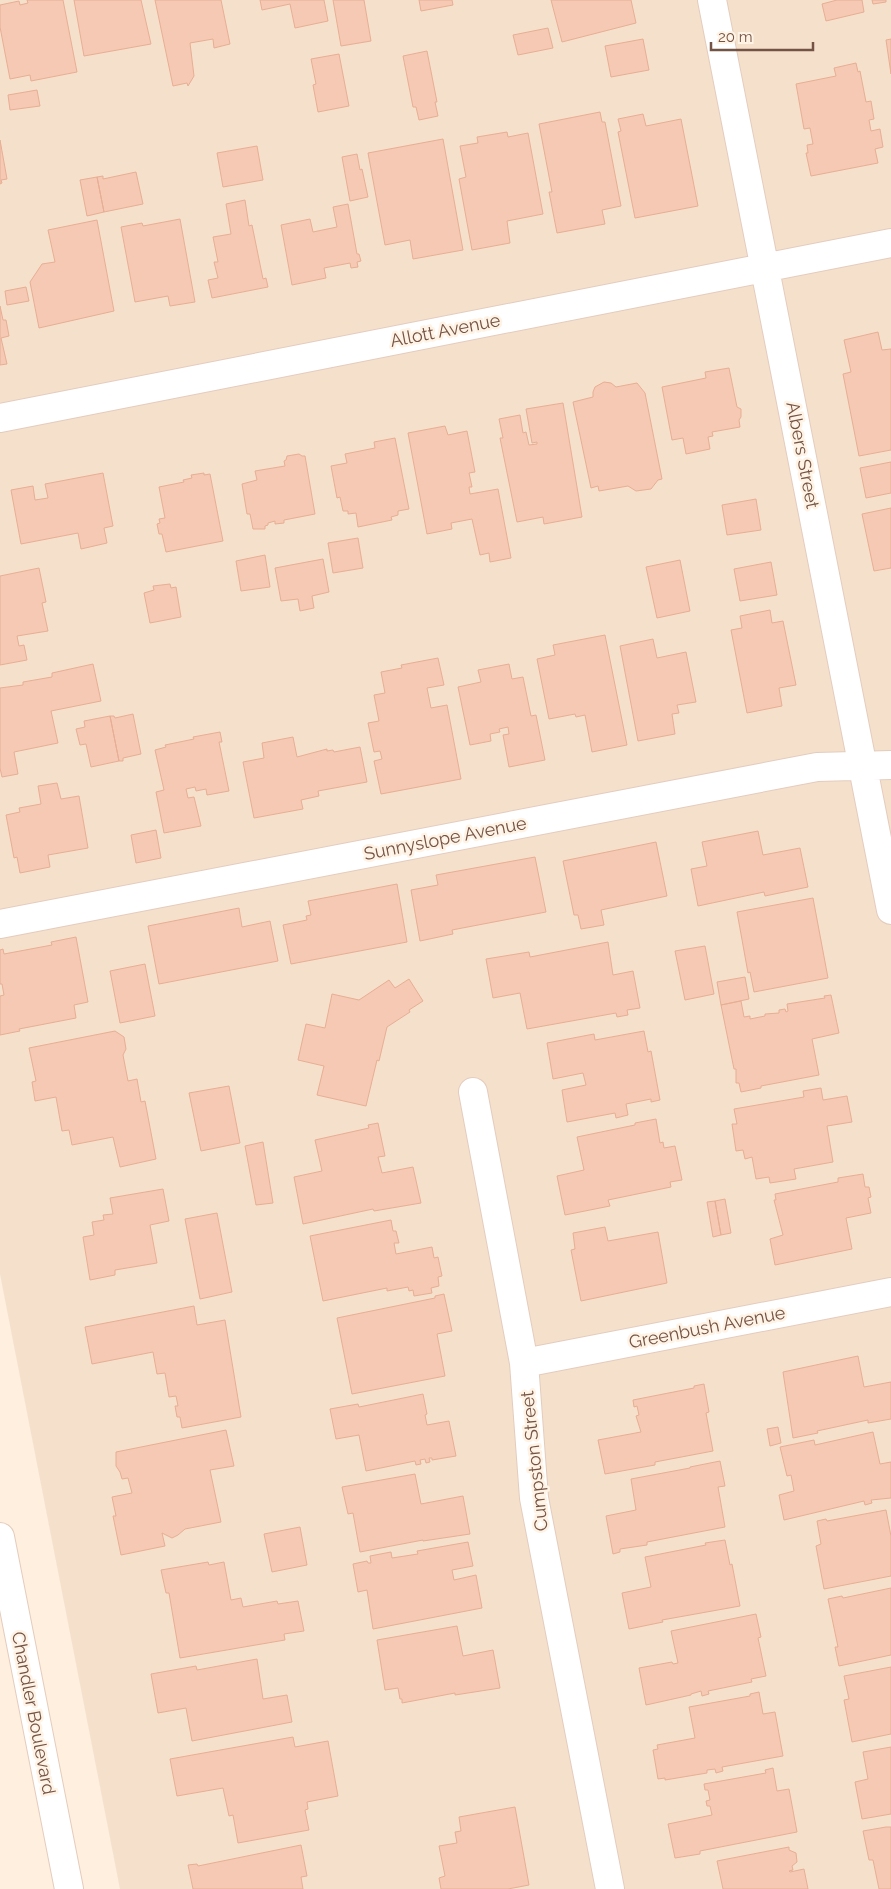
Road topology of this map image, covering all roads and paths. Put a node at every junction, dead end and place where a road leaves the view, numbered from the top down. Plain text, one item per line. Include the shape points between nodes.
1 (712, 0) edge
2 (891, 243) edge
3 (766, 267) junction
4 (0, 418) edge
5 (891, 765) edge
6 (864, 767) junction
7 (891, 910) edge
8 (0, 924) edge
9 (473, 1092) dead end
10 (891, 1292) edge
11 (524, 1363) junction
12 (0, 1537) edge
13 (10, 1639) edge
14 (69, 1889) edge
15 (610, 1889) edge

1 - 3 street, Albers Street
2 - 3 street, Allott Avenue
3 - 4 street, Allott Avenue
3 - 6 street, Albers Street
5 - 6 street, Sunnyslope Avenue
6 - 7 street, Albers Street
6 - 8 street, Sunnyslope Avenue via 817,767
9 - 11 street, Cumpston Street
10 - 11 street, Greenbush Avenue
11 - 15 street, Cumpston Street via 534,1498
12 - 13 street, Chandler Boulevard
13 - 14 street, Chandler Boulevard

